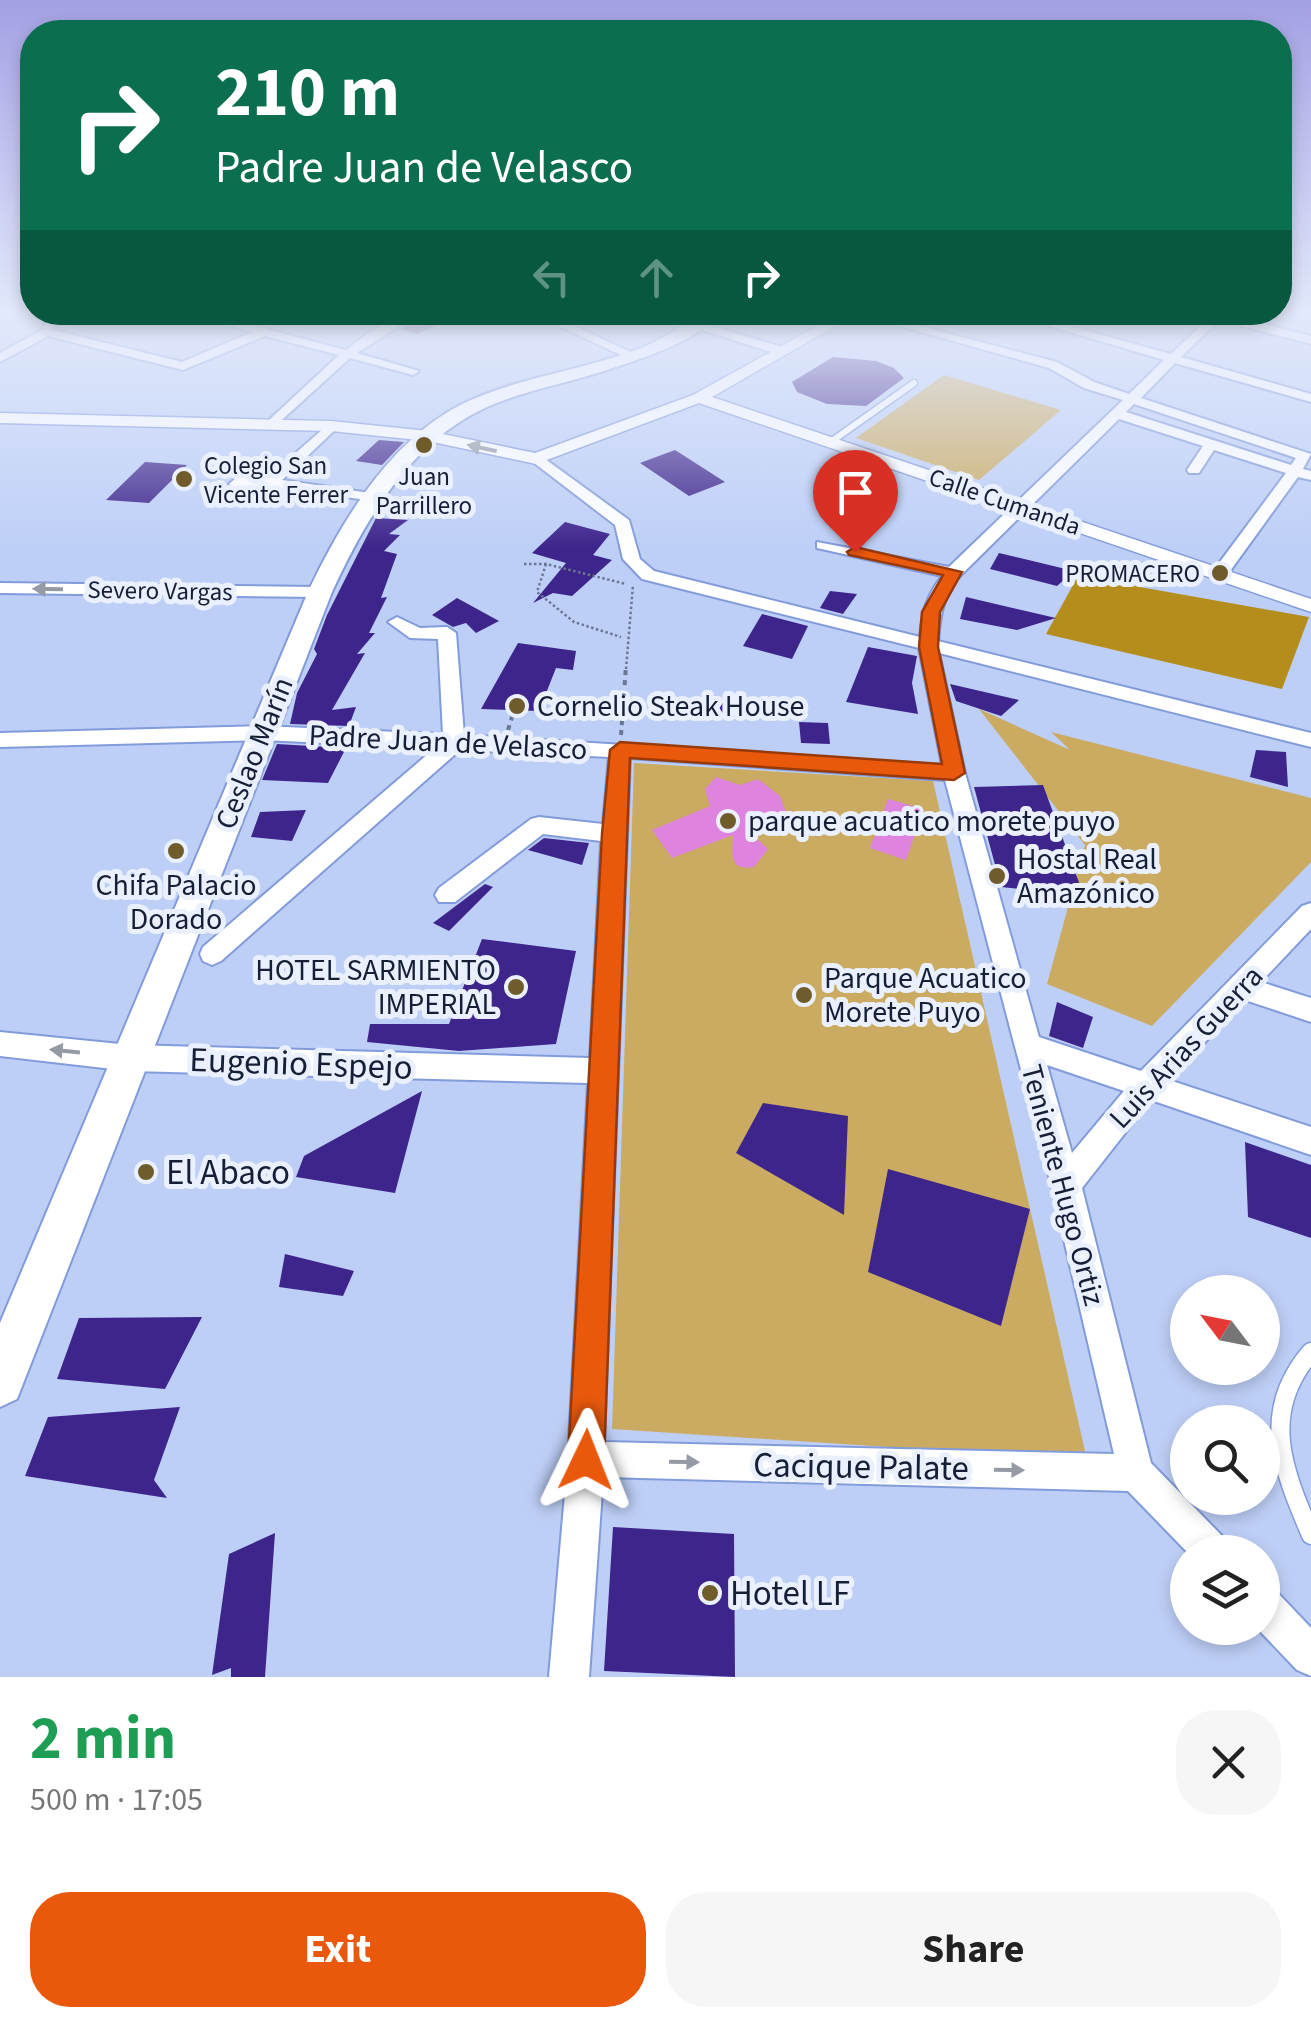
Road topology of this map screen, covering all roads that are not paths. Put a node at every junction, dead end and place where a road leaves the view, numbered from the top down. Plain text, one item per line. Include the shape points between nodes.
1 (306, 392) edge
2 (516, 392) edge
3 (708, 392) edge
4 (901, 392) edge
5 (1111, 392) edge
6 (1142, 392) edge
7 (699, 398) junction
8 (1134, 400) junction
9 (1118, 414) junction
10 (0, 418) edge
11 (274, 423) junction
12 (331, 426) junction
13 (428, 436) junction
14 (832, 441) junction
15 (1211, 444) junction
16 (1308, 452) edge
17 (536, 459) junction
18 (1194, 470) dead end
19 (1303, 474) edge
20 (370, 498) junction
21 (1019, 506) junction
22 (823, 545) dead end
23 (953, 572) junction
24 (1219, 574) junction
25 (0, 588) edge
26 (320, 592) junction
27 (1311, 606) edge
28 (396, 622) dead end
29 (928, 647) junction
30 (262, 733) junction
31 (0, 740) edge
32 (1311, 740) edge
33 (454, 743) junction
34 (620, 750) junction
35 (954, 773) junction
36 (613, 834) junction
37 (447, 895) dead end
38 (1311, 914) edge
39 (212, 954) dead end
40 (1240, 987) junction
41 (1311, 1010) edge
42 (0, 1044) edge
43 (1026, 1045) junction
44 (130, 1058) junction
45 (603, 1071) junction
46 (1146, 1085) junction
47 (1311, 1141) edge
48 (1066, 1184) junction
49 (1311, 1352) edge
50 (0, 1382) edge
51 (586, 1460) junction
52 (1136, 1473) junction
53 (1311, 1534) edge
54 (1196, 1535) edge
55 (1280, 1624) edge
56 (1311, 1656) edge
57 (569, 1677) edge

1 - 11 street
2 - 13 main road, Ceslao Marín via 480,403
3 - 7 street
4 - 14 lane
5 - 8 street
6 - 8 street, Teniente Hugo Ortiz
7 - 14 street, Calle Cumanda
7 - 17 street
8 - 9 street, Teniente Hugo Ortiz
8 - 16 street
9 - 15 street
9 - 21 street, Teniente Hugo Ortiz
10 - 11 street
11 - 12 street
12 - 13 street
12 - 20 street via 264,482
17 -> 13 street
13 - 20 main road, Ceslao Marín
14 - 21 street, Calle Cumanda
15 - 18 street
15 - 19 street
16 - 19 street
17 - 29 street via 624,523 630,576 648,574
19 - 24 street
20 - 26 main road, Ceslao Marín
21 - 23 street, Teniente Hugo Ortiz
21 - 24 street, Calle Cumanda
22 - 23 street
23 - 29 street, Teniente Hugo Ortiz via 931,612
24 - 27 street, Calle Cumanda
26 -> 25 street, Severo Vargas
26 - 30 main road, Ceslao Marín
28 - 33 street via 416,634 447,633
29 - 32 street
29 - 35 street, Teniente Hugo Ortiz
30 - 31 street, Padre Juan de Velasco
30 - 33 street, Padre Juan de Velasco
30 - 44 main road, Ceslao Marín
33 - 34 street, Padre Juan de Velasco
33 - 39 street
34 - 35 street, Padre Juan de Velasco
34 - 36 street
35 - 43 street, Teniente Hugo Ortiz
36 - 37 street via 539,825
36 - 45 street
38 - 40 street, Luis Arias Guerra
40 - 41 street
40 - 46 street, Luis Arias Guerra
44 -> 42 street, Eugenio Espejo
43 - 46 street
43 - 48 street, Teniente Hugo Ortiz
44 - 45 street, Eugenio Espejo
44 - 50 main road, Ceslao Marín
45 - 51 street
46 - 47 street
46 - 48 street, Luis Arias Guerra
48 - 52 street, Teniente Hugo Ortiz
49 - 53 lane via 1289,1379 1278,1451
51 -> 52 street, Cacique Palate
51 - 57 street
52 - 54 street
55 - 56 street

